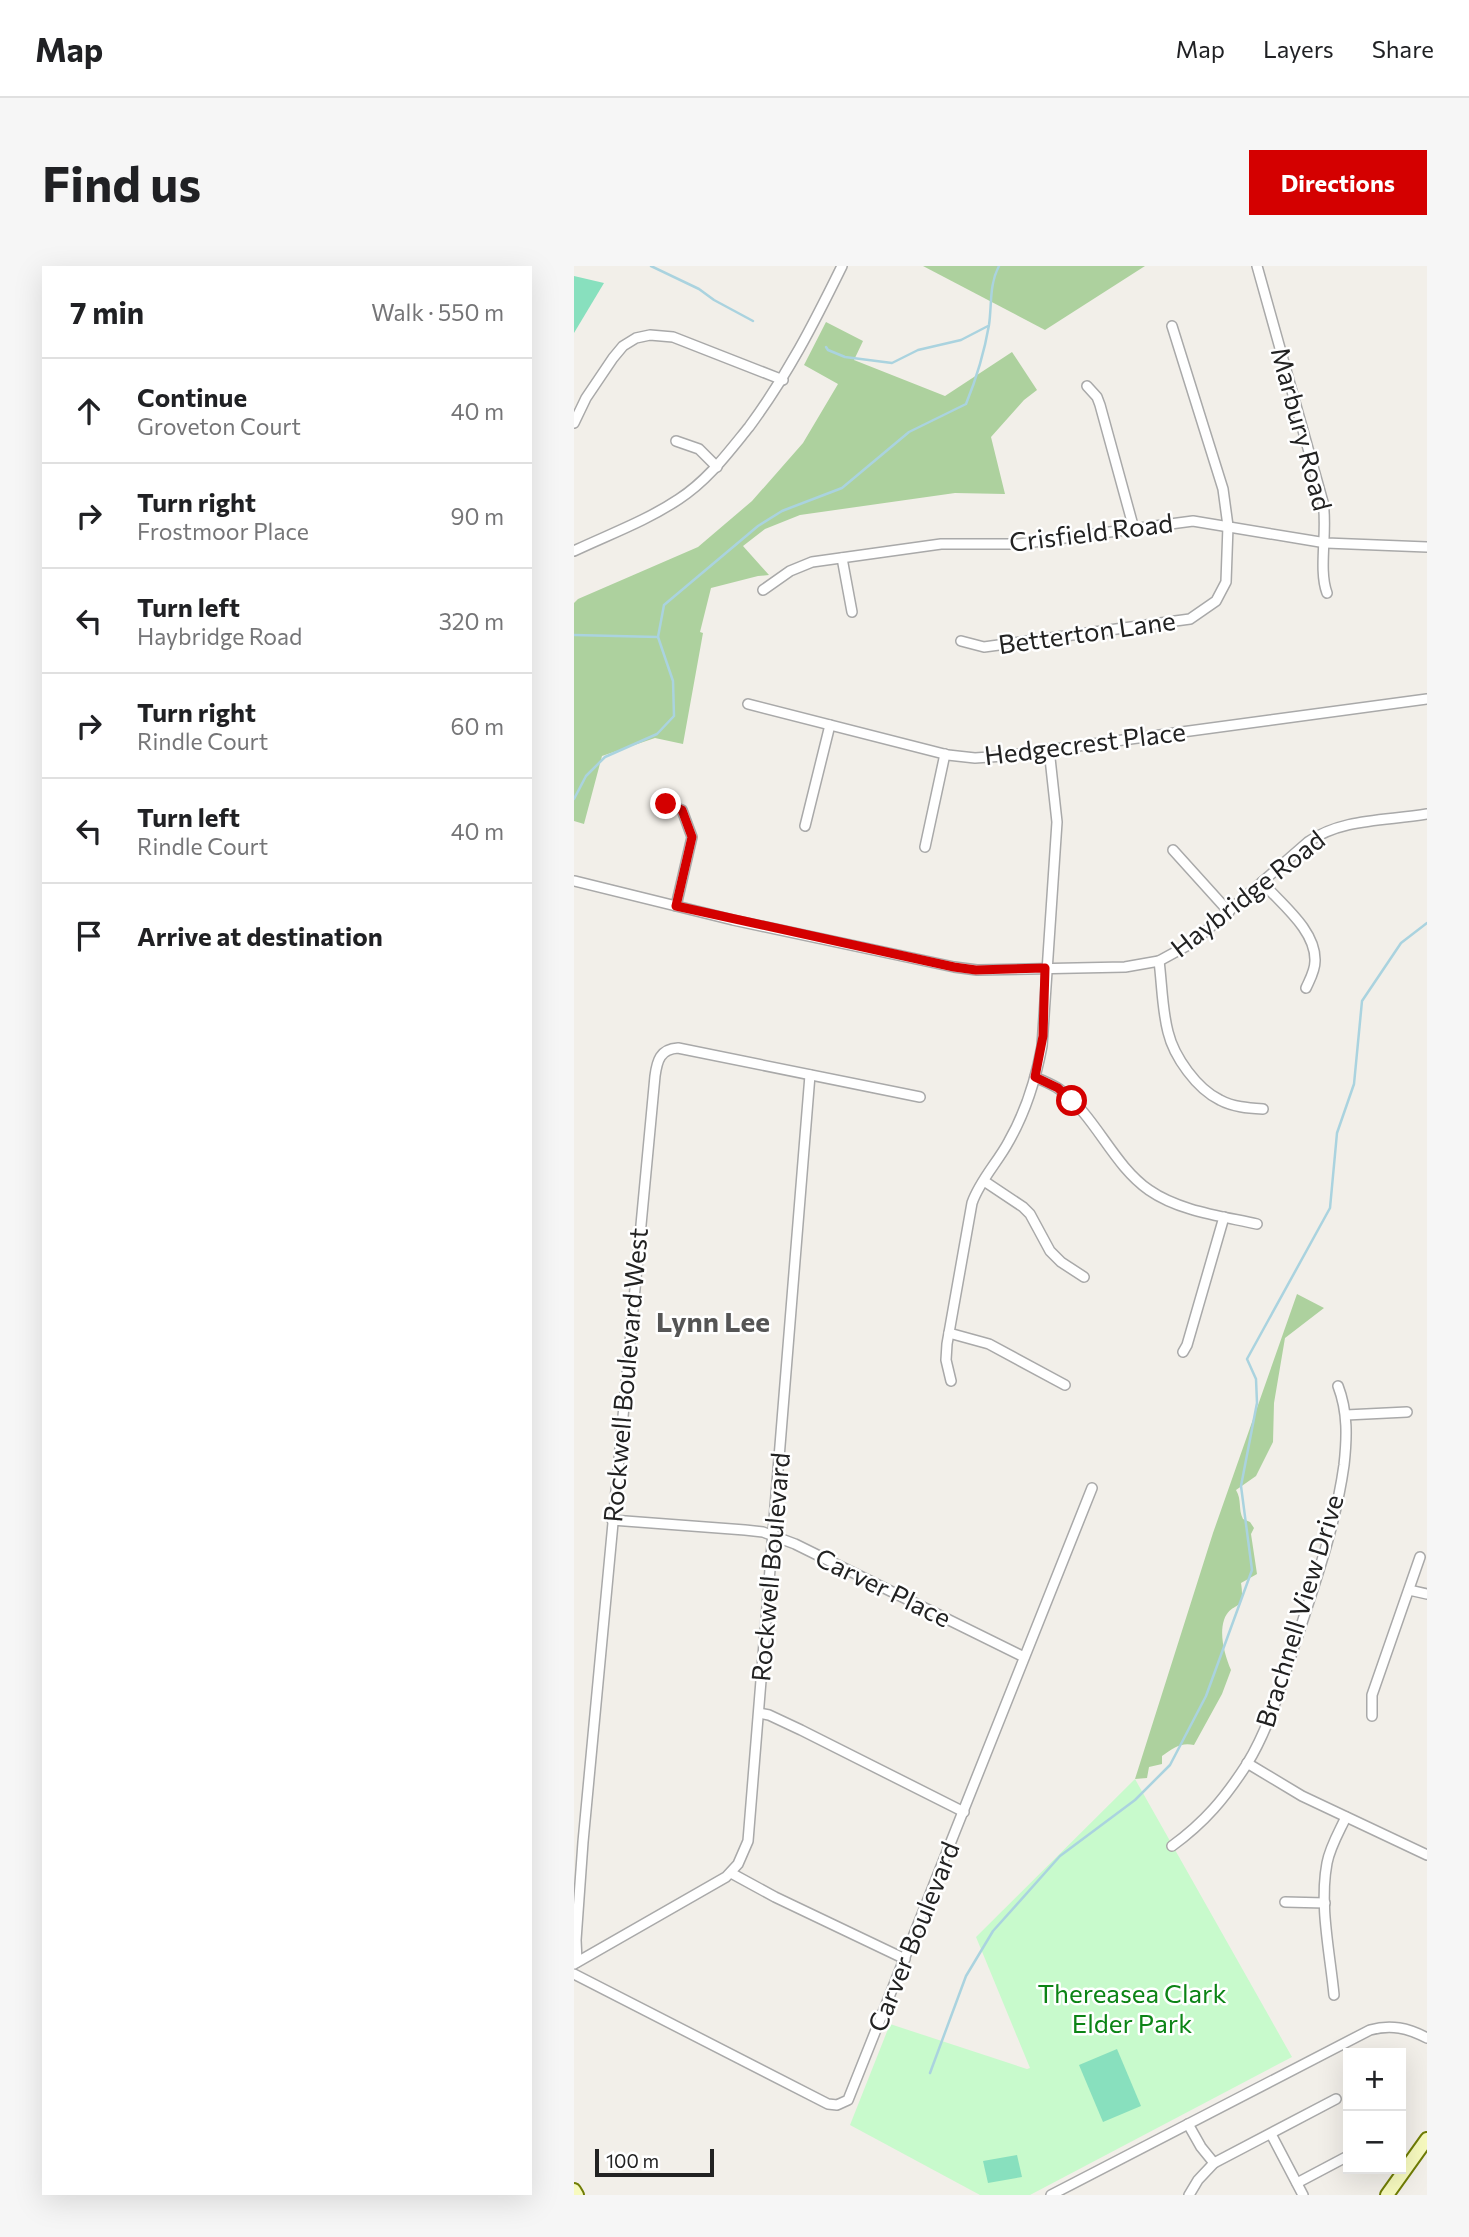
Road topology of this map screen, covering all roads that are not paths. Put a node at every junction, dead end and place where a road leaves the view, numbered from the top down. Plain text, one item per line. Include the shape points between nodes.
1 (842, 266) edge
2 (1257, 266) edge
3 (1172, 326) dead end
4 (783, 380) junction
5 (1087, 386) dead end
6 (574, 424) edge
7 (676, 441) dead end
8 (717, 467) junction
9 (1228, 526) junction
10 (1134, 529) junction
11 (1326, 543) junction
12 (1427, 547) edge
13 (574, 551) edge
14 (842, 558) junction
15 (763, 590) dead end
16 (1327, 593) dead end
17 (852, 612) dead end
18 (961, 641) dead end
19 (1427, 699) edge
20 (748, 704) dead end
21 (830, 725) junction
22 (1049, 750) junction
23 (944, 754) junction
24 (666, 804) dead end
25 (1427, 814) edge
26 (804, 827) dead end
27 (925, 847) dead end
28 (1173, 850) dead end
29 (575, 881) edge
30 (1262, 882) junction
31 (676, 906) junction
32 (1229, 912) junction
33 (1159, 961) junction
34 (1045, 968) junction
35 (1307, 988) dead end
36 (810, 1075) junction
37 (1035, 1077) junction
38 (920, 1097) dead end
39 (1263, 1109) dead end
40 (984, 1181) junction
41 (1224, 1217) junction
42 (1257, 1224) dead end
43 (1084, 1277) dead end
44 (948, 1333) junction
45 (1183, 1352) dead end
46 (951, 1381) dead end
47 (1065, 1385) dead end
48 (1338, 1386) dead end
49 (1407, 1412) dead end
50 (1346, 1415) junction
51 (1092, 1488) dead end
52 (612, 1520) junction
53 (774, 1536) junction
54 (1420, 1557) dead end
55 (1409, 1590) junction
56 (1427, 1594) edge
57 (1024, 1657) junction
58 (759, 1713) junction
59 (1372, 1716) dead end
60 (1247, 1763) junction
61 (964, 1812) junction
62 (1346, 1817) junction
63 (1172, 1846) dead end
64 (1427, 1856) edge
65 (731, 1873) junction
66 (1285, 1902) dead end
67 (1325, 1903) junction
68 (905, 1959) junction
69 (576, 1963) edge
70 (574, 1974) edge
71 (1334, 1995) dead end
72 (1427, 2038) edge
73 (1336, 2099) dead end
74 (1188, 2124) junction
75 (1271, 2134) junction
76 (1427, 2139) edge
77 (1343, 2159) edge
78 (1214, 2163) junction
79 (1297, 2183) junction
80 (574, 2190) edge
81 (577, 2195) edge
82 (1051, 2195) edge
83 (1189, 2195) edge
84 (1303, 2195) edge
85 (1387, 2195) edge

1 - 4 street
2 - 11 street, Marbury Road via 1320,488
3 - 9 street, Betterton Lane via 1223,489
4 - 6 street via 673,337 650,335 636,338 613,358
4 - 8 street
5 - 10 street via 1100,405
7 - 8 street via 699,449
8 - 13 street via 649,518
9 - 10 street, Crisfield Road via 1193,521
9 - 11 street, Crisfield Road
9 - 18 street, Betterton Lane via 1226,582 1216,601 1190,618 984,647
10 - 14 street, Crisfield Road via 1019,544 941,544
11 - 12 street, Crisfield Road
11 - 16 street, Marbury Road
14 - 15 street, Crisfield Road via 802,565
14 - 17 street
19 - 22 street, Hedgecrest Place
20 - 21 street, Hedgecrest Place
21 - 23 street, Hedgecrest Place
21 - 26 street
22 - 23 street, Hedgecrest Place via 988,757
22 - 34 street via 1057,822
23 - 27 street
24 - 31 street via 682,810 692,837
25 - 30 street, Haybridge Road via 1328,831 1308,842
28 - 32 street
29 - 31 street, Haybridge Road
30 - 32 street, Haybridge Road
30 - 35 street via 1311,940 1315,962
31 - 34 street, Haybridge Road via 954,967
32 - 33 street, Haybridge Road via 1187,947
33 - 34 street, Haybridge Road via 1125,967
33 - 39 street via 1167,1030 1175,1051 1212,1096 1229,1104
34 - 37 street via 1043,1036
36 - 38 street, Rockwell Boulevard West
36 - 52 street, Rockwell Boulevard West via 678,1048 666,1051 658,1060
36 - 53 street, Rockwell Boulevard
37 - 40 street via 1010,1140
37 - 41 street via 1072,1101 1147,1189 1174,1203
40 - 43 street via 1023,1207 1051,1251
40 - 44 street via 972,1203
41 - 42 street
41 - 45 street
44 - 46 street via 946,1360
44 - 47 street via 989,1344
48 - 50 street, Brachnell View Drive
49 - 50 street
50 - 60 street, Brachnell View Drive via 1342,1478 1316,1580 1273,1708
51 - 57 street, Carver Boulevard
52 - 53 street, Carver Place
52 - 69 street, Rockwell Boulevard West
53 - 57 street, Carver Place
53 - 58 street, Rockwell Boulevard
54 - 55 street
55 - 56 street
55 - 59 street via 1373,1695
57 - 61 street, Carver Boulevard
58 - 61 street
58 - 65 street, Rockwell Boulevard via 749,1837
60 - 62 street
60 - 63 street, Brachnell View Drive via 1215,1810
61 - 68 street, Carver Boulevard
62 - 64 street
62 - 67 street via 1327,1861
65 - 68 street
65 - 69 street
66 - 67 street
67 - 71 street
68 - 70 street, Carver Boulevard via 850,2097 837,2105
72 - 74 street via 1404,2028 1370,2030
73 - 75 street
74 - 78 street
74 - 82 street
75 - 78 street
75 - 79 street
76 - 85 main road
77 - 79 street
78 - 83 street
79 - 84 street
80 - 81 main road

